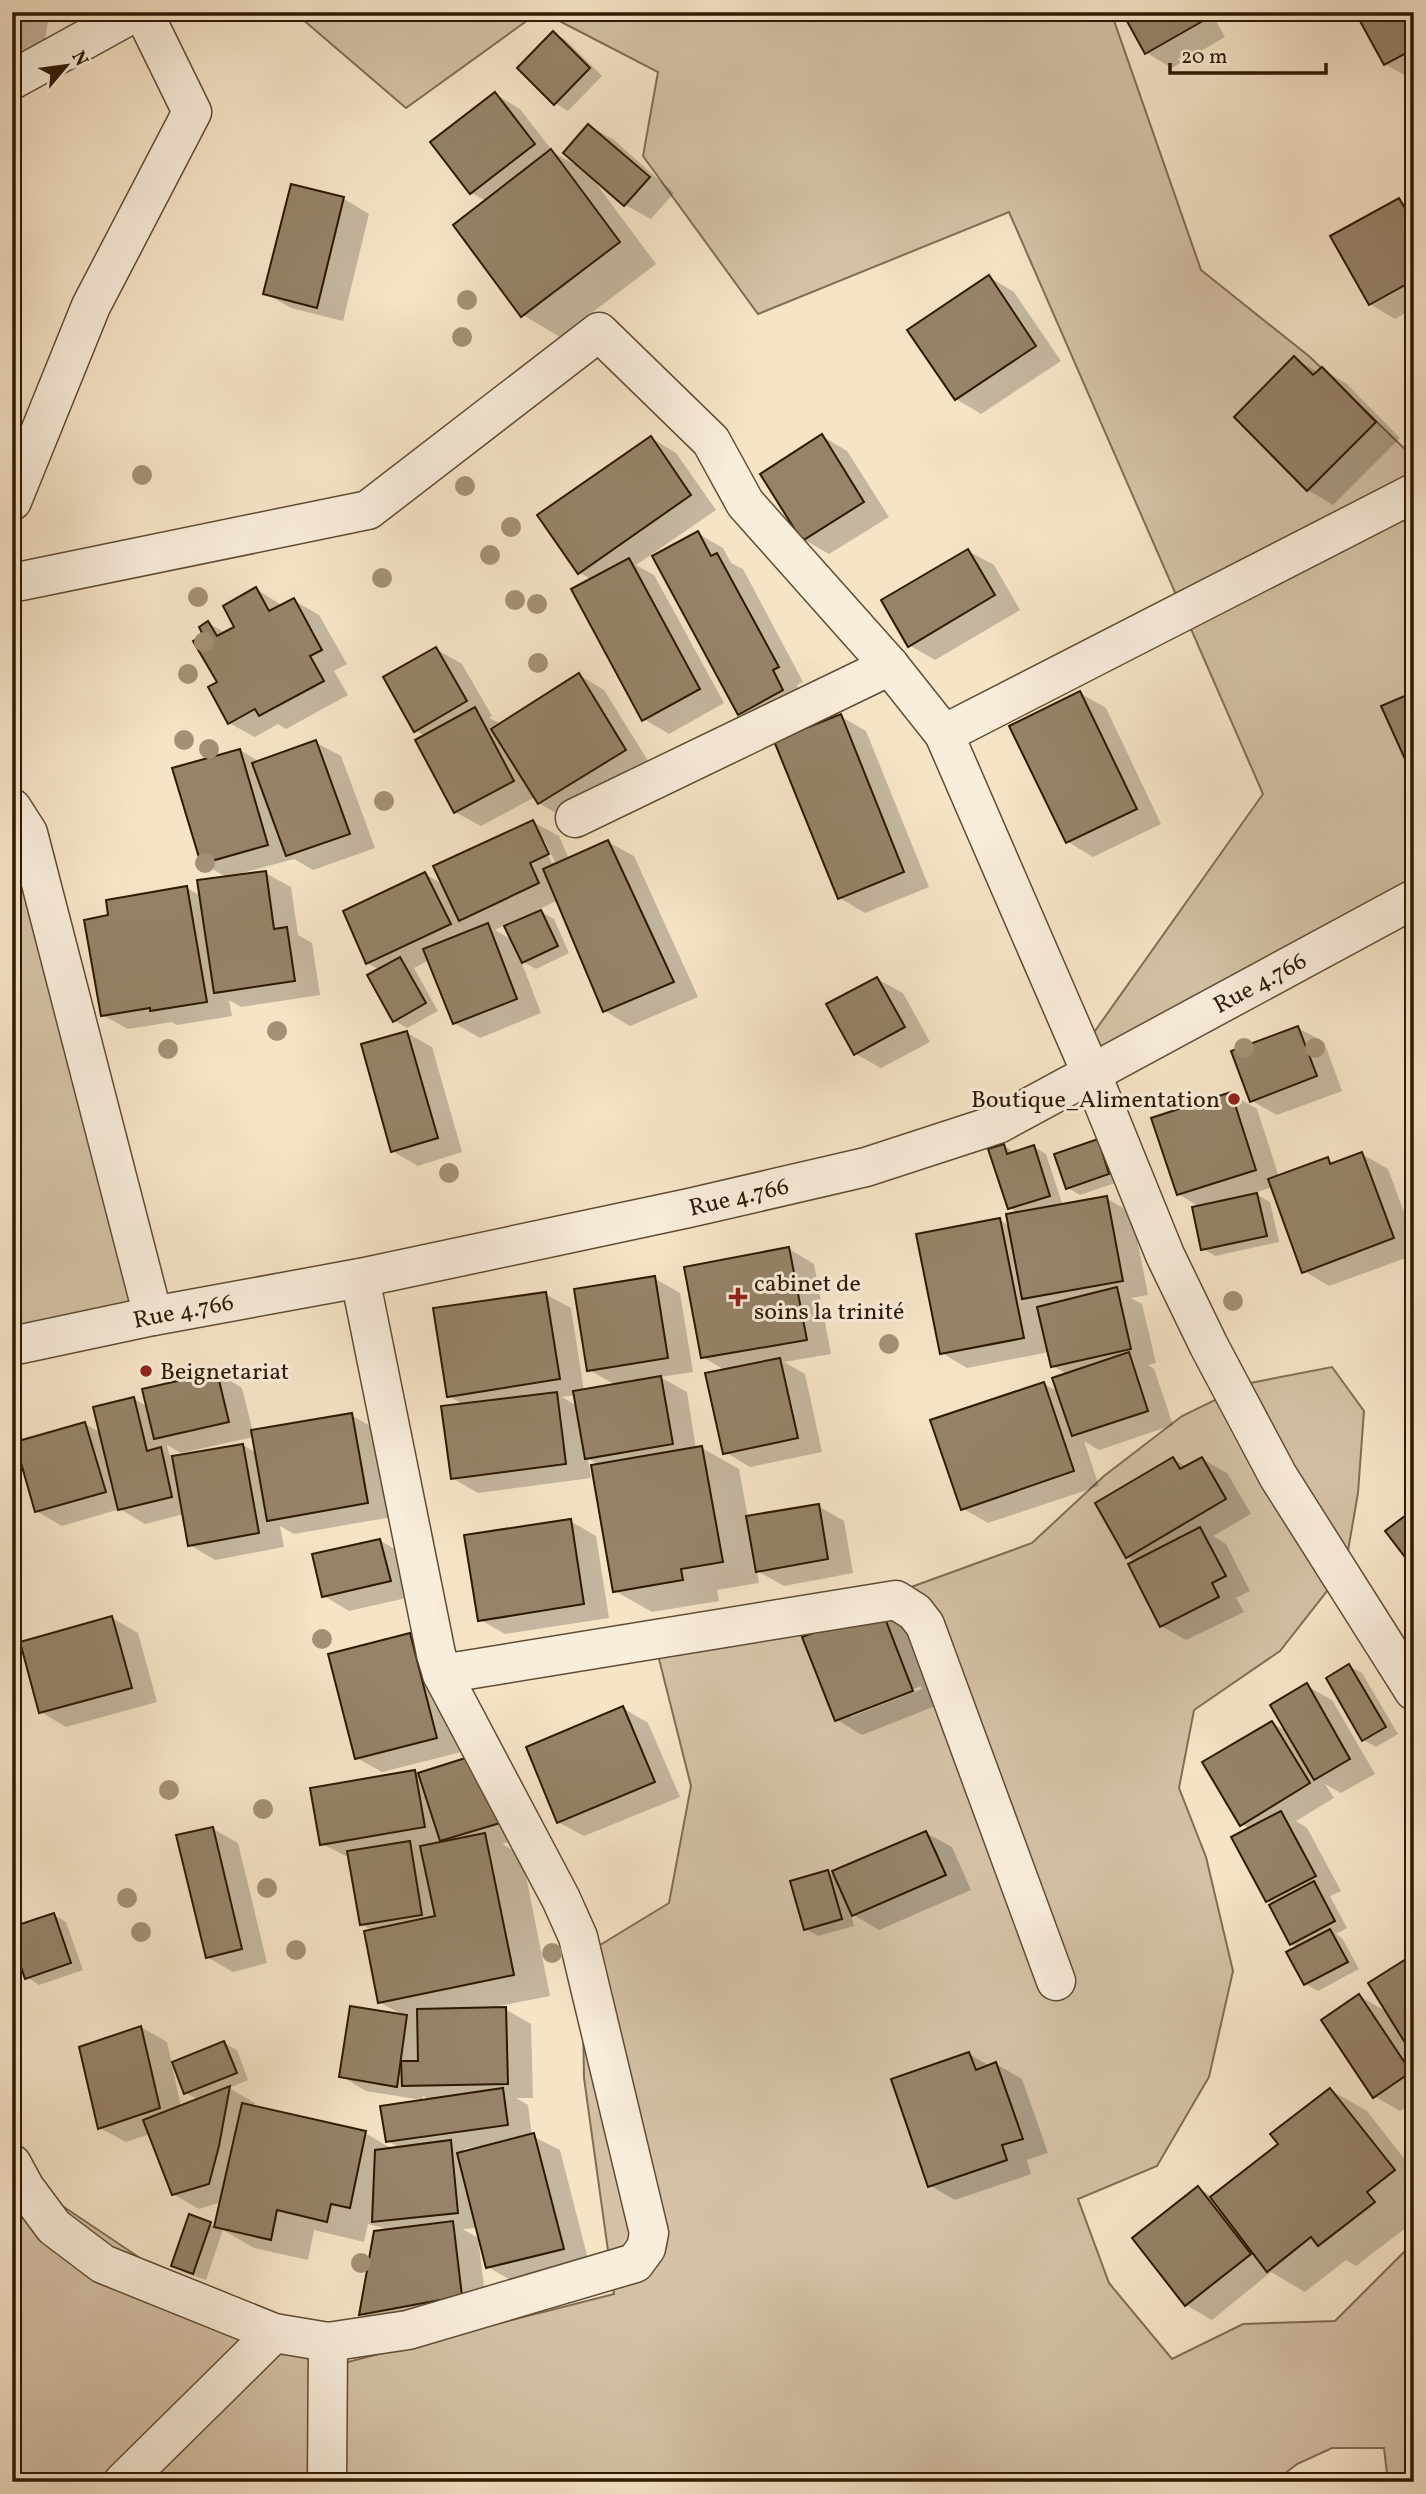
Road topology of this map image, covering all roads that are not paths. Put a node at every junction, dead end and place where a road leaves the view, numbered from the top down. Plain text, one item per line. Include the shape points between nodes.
1 (135, 12) edge
2 (143, 12) edge
3 (12, 80) edge
4 (1414, 493) edge
5 (12, 501) edge
6 (12, 583) edge
7 (890, 667) junction
8 (944, 734) junction
9 (12, 808) edge
10 (575, 818) dead end
11 (1414, 898) edge
12 (1092, 1075) junction
13 (360, 1278) junction
14 (153, 1315) junction
15 (12, 1346) edge
16 (442, 1674) junction
17 (1414, 1691) edge
18 (1056, 1981) dead end
19 (12, 2164) edge
20 (274, 2333) junction
21 (328, 2342) junction
22 (123, 2482) edge
23 (327, 2482) edge

1 - 3 street
2 - 5 street via 192,112 91,306
4 - 8 street
6 - 7 street via 368,510 599,332 711,441 745,503
7 - 8 street
7 - 10 street
8 - 12 street
9 - 14 street via 28,833
11 - 12 street, Rue 4.766
12 - 13 street, Rue 4.766 via 998,1125 866,1167
12 - 17 street via 1165,1255 1209,1346 1278,1476
13 - 14 street, Rue 4.766
13 - 16 street
14 - 15 street, Rue 4.766
16 - 18 street via 896,1600 925,1625
16 - 21 street via 578,1937 649,2233 646,2248 635,2263 408,2330
19 - 20 street via 54,2227 103,2264
20 - 21 street
20 - 22 street
21 - 23 street

